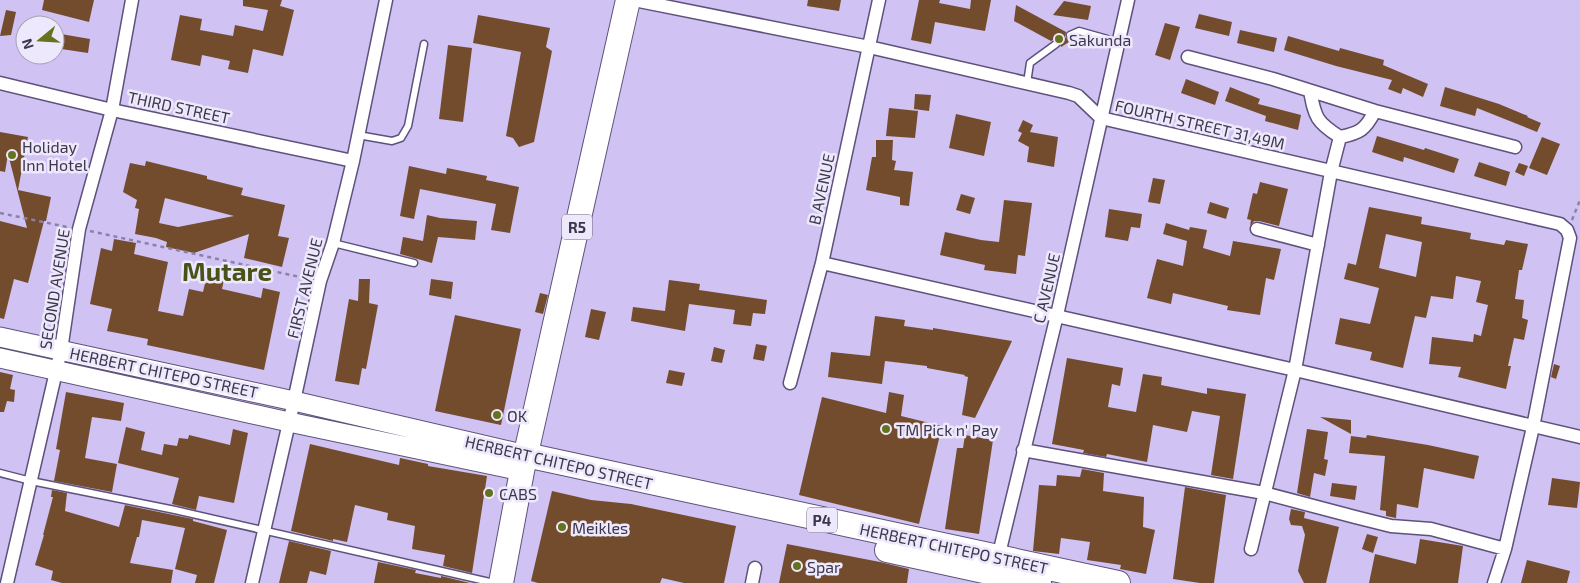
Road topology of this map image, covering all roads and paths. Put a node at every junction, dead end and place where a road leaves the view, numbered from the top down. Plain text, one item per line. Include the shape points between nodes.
1 (132, 0) edge
2 (386, 0) edge
3 (628, 0) edge
4 (634, 0) edge
5 (879, 0) edge
6 (1128, 0) edge
7 (1070, 35) dead end
8 (1118, 42) junction
9 (424, 44) dead end
10 (1056, 44) dead end
11 (870, 47) junction
12 (1188, 57) dead end
13 (1027, 82) junction
14 (0, 83) edge
15 (1310, 90) junction
16 (112, 110) junction
17 (1375, 112) junction
18 (1101, 118) junction
19 (358, 135) junction
20 (1340, 137) junction
21 (1515, 147) dead end
22 (353, 161) junction
23 (1331, 172) junction
24 (1580, 200) edge
25 (0, 213) edge
26 (1564, 227) junction
27 (79, 229) junction
28 (1257, 229) dead end
29 (333, 242) junction
30 (1318, 245) junction
31 (414, 263) dead end
32 (822, 263) junction
33 (320, 281) junction
34 (1057, 315) junction
35 (0, 337) edge
36 (61, 350) junction
37 (0, 358) edge
38 (1295, 370) junction
39 (57, 371) junction
40 (790, 383) dead end
41 (294, 401) junction
42 (289, 422) junction
43 (1533, 427) junction
44 (1580, 437) edge
45 (1023, 450) junction
46 (524, 463) junction
47 (0, 472) edge
48 (31, 480) junction
49 (1264, 493) junction
50 (264, 531) junction
51 (1251, 549) dead end
52 (1505, 549) junction
53 (755, 568) dead end
54 (995, 571) edge
55 (7, 583) edge
56 (252, 583) edge
57 (494, 583) edge
58 (501, 583) edge
59 (752, 583) edge
60 (1039, 583) edge
61 (1118, 583) edge
62 (1494, 583) edge

1 - 16 street, SECOND AVENUE
2 - 19 street, FIRST AVENUE
3 - 46 highway, R5
4 - 11 street, FOURTH STREET 31,49M
5 - 11 street, B AVENUE
6 - 8 street, C AVENUE
7 - 8 lane via 1079,31
8 - 18 street, C AVENUE
9 - 19 lane via 408,126 401,138 392,141
10 - 13 lane via 1030,63
11 - 13 street, FOURTH STREET 31,49M
11 - 32 street, B AVENUE
12 - 15 street
13 - 18 street, FOURTH STREET 31,49M via 1078,96
14 - 16 street, THIRD STREET
15 - 17 street
15 - 20 street via 1315,114 1326,129
16 - 22 street, THIRD STREET
16 - 27 street, SECOND AVENUE
17 - 20 street via 1367,126 1353,135
17 - 21 street
18 - 23 street, FOURTH STREET 31,49M
18 - 34 street, C AVENUE
19 - 22 street, FIRST AVENUE
20 - 23 street
22 - 29 street, FIRST AVENUE
23 - 26 street, FOURTH STREET 31,49M
23 - 30 street
24 - 26 path
25 - 27 path
26 - 43 street via 1570,238
27 - 33 path
27 - 36 street, SECOND AVENUE
28 - 30 street
29 - 31 lane
29 - 33 street, FIRST AVENUE
30 - 38 street
32 - 34 street
32 - 40 street, B AVENUE
33 - 41 street, FIRST AVENUE
34 - 38 street
34 - 45 street, C AVENUE
35 - 36 main road, HERBERT CHITEPO STREET
36 - 39 street, SECOND AVENUE
36 - 41 main road, HERBERT CHITEPO STREET
37 - 39 main road, HERBERT CHITEPO STREET
38 - 43 street
38 - 49 street
39 - 42 main road, HERBERT CHITEPO STREET
39 - 48 street, SECOND AVENUE
41 - 42 street, FIRST AVENUE
41 - 46 main road, HERBERT CHITEPO STREET
42 - 46 main road, HERBERT CHITEPO STREET
42 - 50 street, FIRST AVENUE
43 - 44 street
43 - 52 street
45 - 49 street
45 - 54 street, C AVENUE
46 - 54 highway, HERBERT CHITEPO STREET / P4 via 766,524
46 - 58 highway, R5
47 - 48 lane
48 - 50 lane
48 - 55 street, SECOND AVENUE
49 - 51 street
49 - 52 street via 1391,526 1431,529
50 - 56 street, FIRST AVENUE
50 - 57 lane
52 - 62 street
53 - 59 street
54 - 60 highway, HERBERT CHITEPO STREET / P4
54 - 61 highway, HERBERT CHITEPO STREET / P4

